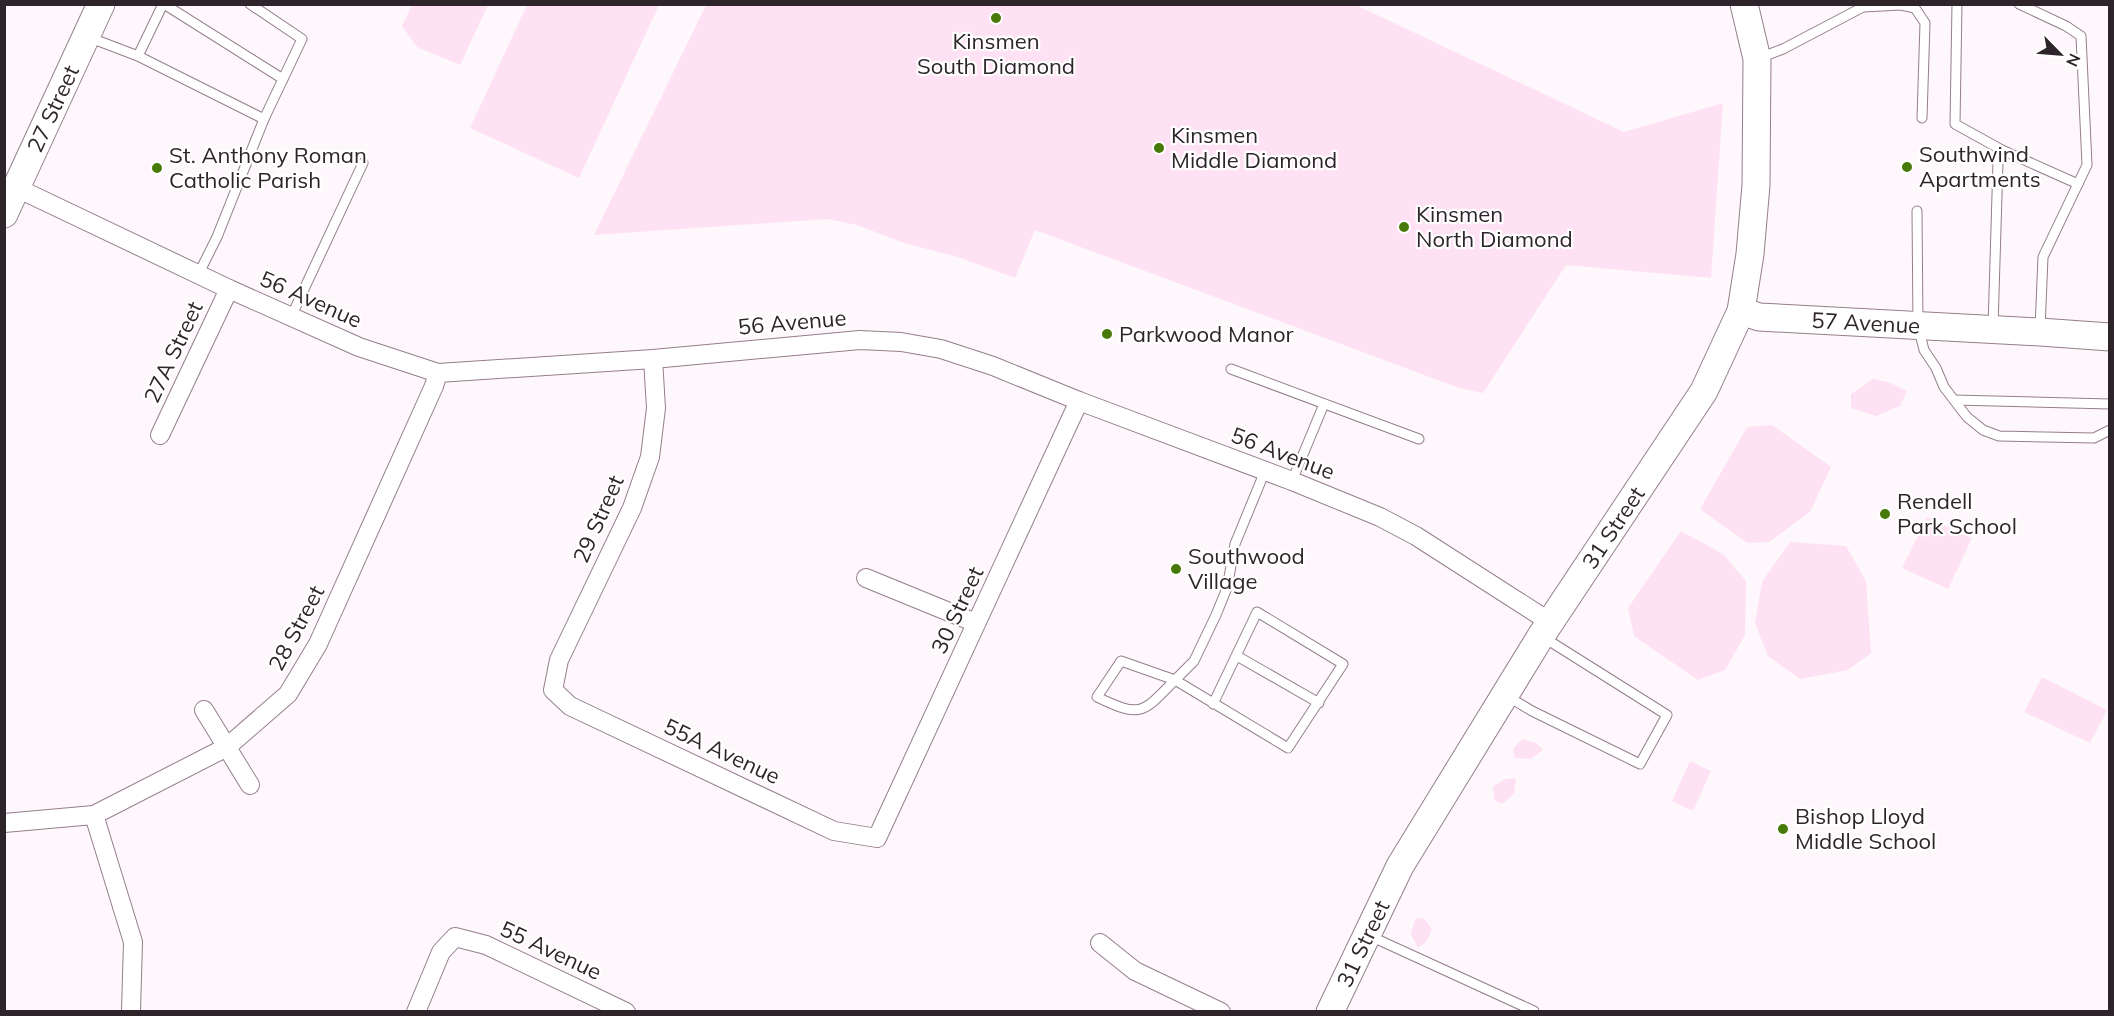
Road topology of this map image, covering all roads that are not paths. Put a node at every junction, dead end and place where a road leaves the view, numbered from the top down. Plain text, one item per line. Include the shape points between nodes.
1 (101, 4) edge
2 (163, 4) edge
3 (250, 4) edge
4 (1744, 4) edge
5 (1958, 4) edge
6 (2019, 4) edge
7 (87, 37) junction
8 (138, 56) junction
9 (1757, 59) junction
10 (283, 80) junction
11 (1922, 118) dead end
12 (264, 119) junction
13 (2002, 150) junction
14 (363, 163) dead end
15 (2078, 184) junction
16 (17, 188) junction
17 (1917, 212) dead end
18 (4, 214) edge
19 (198, 275) junction
20 (229, 289) junction
21 (1741, 311) junction
22 (291, 317) junction
23 (1918, 326) junction
24 (1993, 330) junction
25 (2040, 332) junction
26 (2109, 338) edge
27 (653, 359) junction
28 (1231, 369) dead end
29 (438, 373) junction
30 (1954, 400) junction
31 (1079, 401) junction
32 (1324, 404) junction
33 (2109, 404) edge
34 (2109, 430) edge
35 (160, 435) dead end
36 (1419, 439) dead end
37 (1265, 471) junction
38 (1292, 481) junction
39 (866, 578) dead end
40 (976, 623) junction
41 (1546, 629) junction
42 (1237, 656) junction
43 (1175, 680) junction
44 (553, 690) joint
45 (1505, 696) junction
46 (1318, 703) junction
47 (1213, 704) junction
48 (204, 710) dead end
49 (227, 747) junction
50 (250, 785) dead end
51 (94, 815) junction
52 (4, 823) edge
53 (878, 838) joint
54 (1366, 934) junction
55 (1100, 943) dead end
56 (131, 1011) edge
57 (416, 1011) edge
58 (626, 1011) edge
59 (1221, 1011) edge
60 (1330, 1011) edge
61 (1534, 1011) edge

1 - 7 street, 27 Street
2 - 8 lane
2 - 10 lane
3 - 10 lane via 302,39
4 - 9 street, 31 Street
5 - 13 lane via 1954,124
6 - 15 lane via 2081,36 2087,165
7 - 8 lane
7 - 16 street, 27 Street
8 - 12 lane
9 - 11 lane via 1783,50 1863,7 1915,8 1925,23
9 - 21 street, 31 Street via 1756,185
10 - 12 lane
12 - 19 lane
13 - 15 lane
13 - 24 lane via 1998,162
14 - 22 lane
15 - 25 lane via 2043,257
16 - 18 street, 27 Street
16 - 19 street, 56 Avenue
17 - 23 lane
19 - 20 street, 56 Avenue
20 - 22 street, 56 Avenue
20 - 35 street, 27A Street
21 - 23 street, 57 Avenue via 1759,317
21 - 41 street, 31 Street via 1704,391
22 - 29 street, 56 Avenue via 359,347
23 - 24 street, 57 Avenue
23 - 30 lane via 1924,350
24 - 25 street, 57 Avenue
25 - 26 street
27 - 29 street, 56 Avenue
27 - 31 street, 56 Avenue via 860,340 901,342 941,349 993,366
27 - 44 street, 29 Street via 656,408 650,457 632,508 559,660
28 - 32 lane
29 - 49 street, 28 Street via 318,644 288,694
30 - 33 lane
30 - 34 lane via 1983,430 1999,436 2094,438
31 - 37 street, 56 Avenue
31 - 40 street, 30 Street
32 - 36 lane
32 - 38 lane
37 - 38 street, 56 Avenue
37 - 43 lane via 1235,544 1227,588 1216,615 1194,661
38 - 41 street, 56 Avenue via 1416,536
39 - 40 street
40 - 53 street, 30 Street
41 - 45 street, 31 Street
41 - 45 lane via 1667,714 1640,764
42 - 46 lane
42 - 46 lane via 1257,612 1344,664
42 - 47 lane
43 - 43 lane via 1121,660 1097,697 1125,710 1139,709 1149,706
43 - 47 lane
44 - 53 street, 55A Avenue via 570,706 834,831
45 - 54 street, 31 Street via 1400,866
46 - 47 lane via 1288,748
48 - 49 street
49 - 50 street
49 - 51 street, 28 Street
51 - 52 street
51 - 56 street via 133,942
54 - 60 street, 31 Street
54 - 61 lane
55 - 59 street via 1135,971
57 - 58 street, 55 Avenue via 441,952 455,936 486,945

